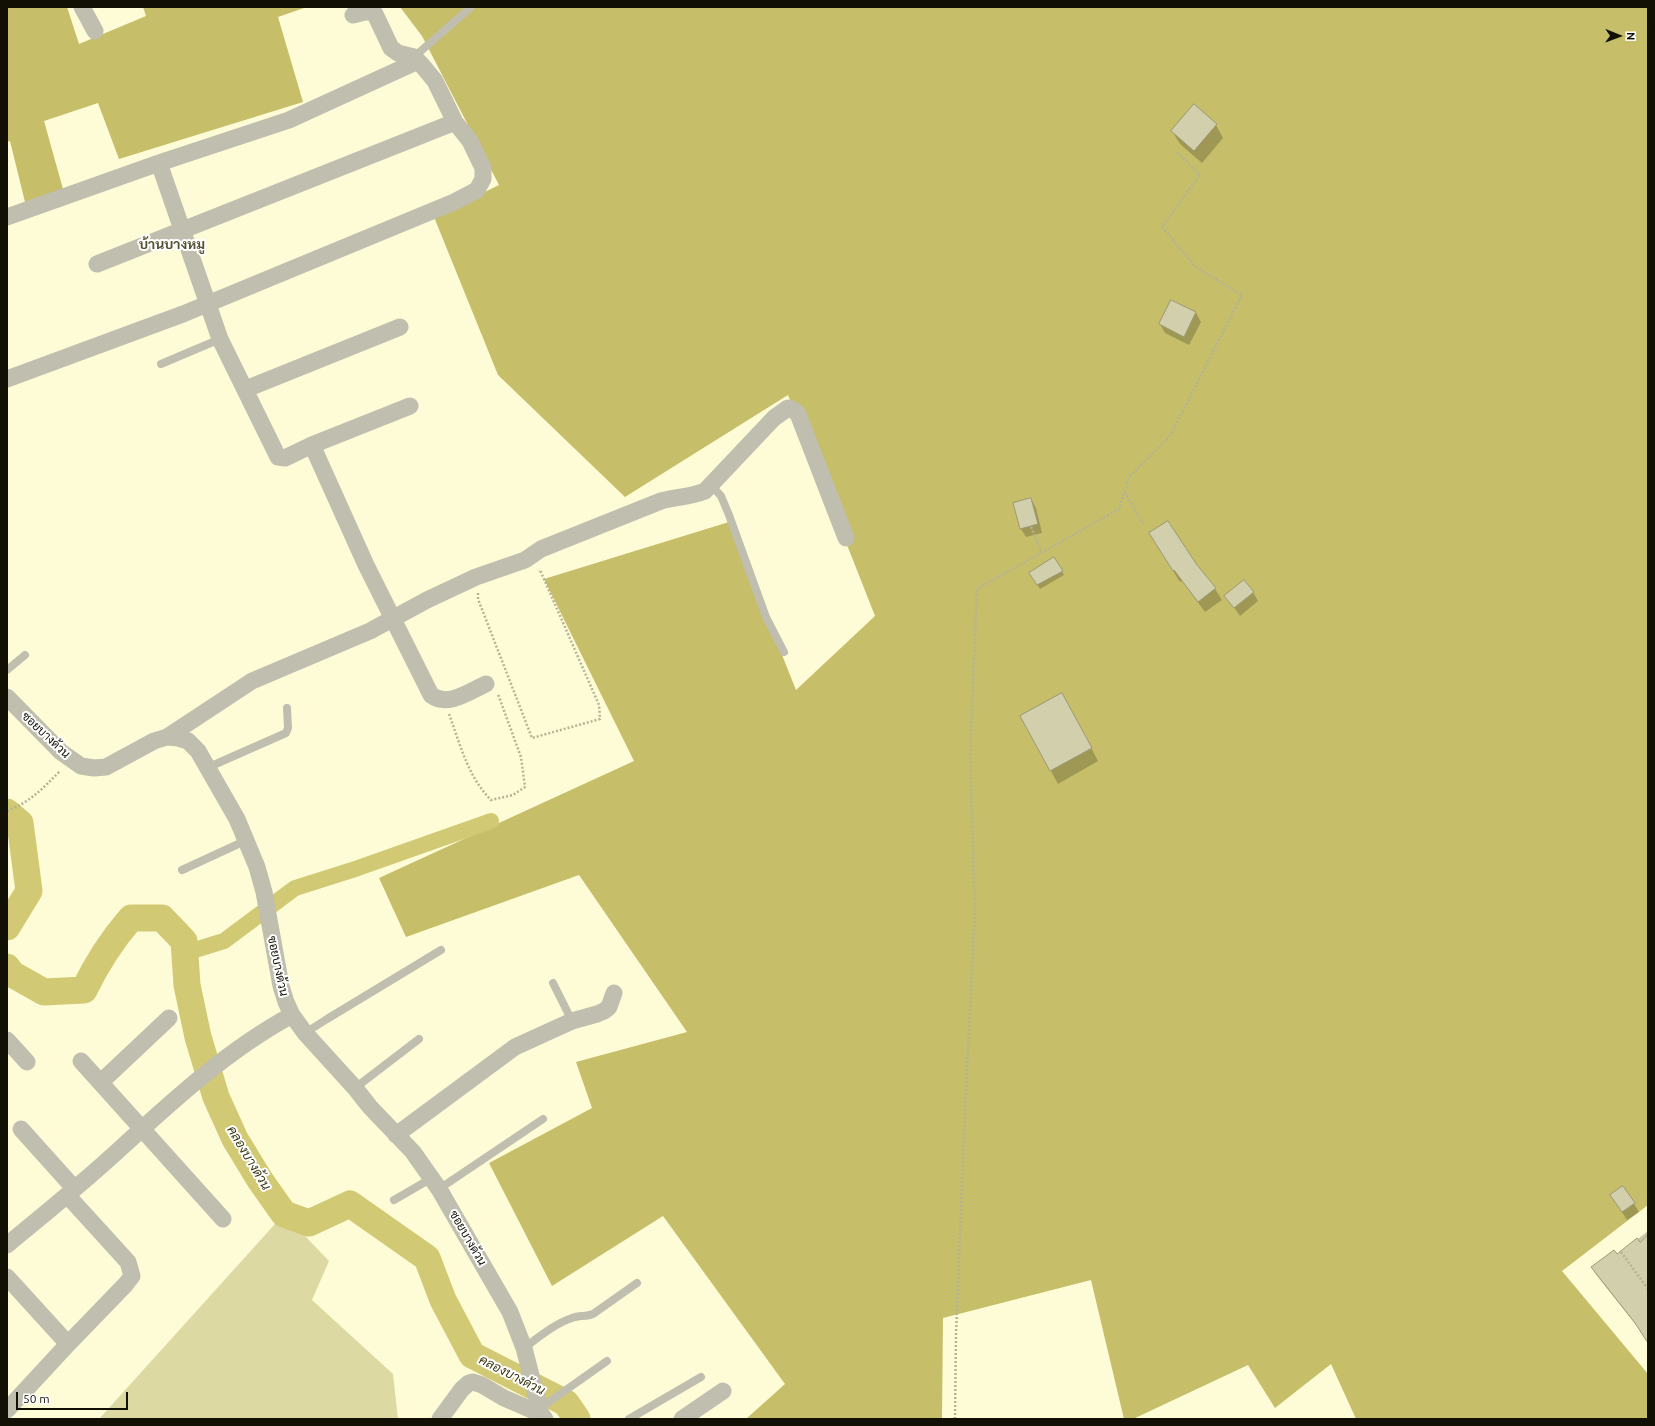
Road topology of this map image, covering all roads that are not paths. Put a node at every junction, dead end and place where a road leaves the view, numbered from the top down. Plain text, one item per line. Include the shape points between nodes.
1 (82, 7) edge
2 (471, 7) edge
3 (352, 15) dead end
4 (95, 30) dead end
5 (416, 59) junction
6 (455, 122) junction
7 (159, 163) junction
8 (8, 214) edge
9 (182, 230) junction
10 (96, 264) dead end
11 (208, 307) junction
12 (400, 327) dead end
13 (218, 334) junction
14 (161, 364) dead end
15 (7, 379) edge
16 (246, 389) junction
17 (410, 406) dead end
18 (312, 445) junction
19 (711, 485) junction
20 (846, 538) dead end
21 (393, 618) junction
22 (784, 652) dead end
23 (25, 655) dead end
24 (7, 670) edge
25 (486, 684) road end
26 (7, 697) edge
27 (287, 708) dead end
28 (167, 737) junction
29 (209, 767) junction
30 (247, 840) junction
31 (182, 870) dead end
32 (441, 950) dead end
33 (553, 983) dead end
34 (614, 993) dead end
35 (292, 1015) junction
36 (169, 1018) dead end
37 (572, 1021) junction
38 (305, 1033) junction
39 (419, 1039) dead end
40 (9, 1048) edge
41 (81, 1061) dead end
42 (27, 1062) dead end
43 (101, 1082) junction
44 (355, 1088) junction
45 (543, 1119) dead end
46 (21, 1129) dead end
47 (141, 1129) junction
48 (396, 1134) junction
49 (435, 1183) junction
50 (70, 1192) junction
51 (394, 1200) dead end
52 (223, 1219) dead end
53 (7, 1245) edge
54 (7, 1277) edge
55 (638, 1283) dead end
56 (68, 1344) junction
57 (525, 1354) junction
58 (607, 1361) dead end
59 (701, 1377) dead end
60 (723, 1391) dead end
61 (542, 1409) edge
62 (7, 1410) edge
63 (440, 1419) edge
64 (629, 1419) edge
65 (682, 1419) edge

1 - 4 street
2 - 5 lane
3 - 5 street via 374,12 392,48 398,53
5 - 6 street via 435,81
5 - 7 street via 289,120
6 - 9 street
6 - 11 street via 470,141 483,168 483,179 477,190
7 - 8 street
7 - 9 street
9 - 10 street
9 - 11 street
11 - 13 street
11 - 15 street
12 - 16 street
13 - 14 lane
13 - 16 street
16 - 18 street via 278,457 285,458
17 - 18 street
18 - 21 street
19 - 20 street via 774,418 788,408 792,409 798,414
19 - 21 street via 699,494 660,502 541,549 525,560 476,577
19 - 22 lane via 721,496 727,509 766,617
21 - 25 street via 431,695 436,699 456,698
21 - 28 street via 370,631 252,681
23 - 24 lane
26 - 28 street, ซอยบางด้วน via 61,752 81,766 106,767 154,741
27 - 29 lane via 286,733
28 - 29 street, ซอยบางด้วน via 188,741
29 - 30 street, ซอยบางด้วน
30 - 31 lane
30 - 35 street, ซอยบางด้วน via 264,892 281,986
32 - 38 lane
33 - 37 lane
34 - 37 street via 609,1007 604,1011
35 - 38 street, ซอยบางด้วน
35 - 47 street via 216,1064
36 - 43 street
37 - 48 street via 514,1047
38 - 44 street, ซอยบางด้วน
39 - 44 lane
40 - 42 street
41 - 43 street
43 - 47 street
44 - 48 street, ซอยบางด้วน
45 - 49 lane
46 - 50 street
47 - 50 street
47 - 52 street
48 - 49 street, ซอยบางด้วน via 413,1152
49 - 51 lane
49 - 57 street, ซอยบางด้วน via 510,1312
50 - 53 street
50 - 56 street via 128,1262 132,1276
54 - 56 street
55 - 57 lane via 593,1314 577,1316 559,1323
56 - 62 street
57 - 61 street, ซอยบางด้วน
58 - 61 lane
59 - 64 lane
60 - 65 street
61 - 63 street via 504,1398 473,1382 462,1389

